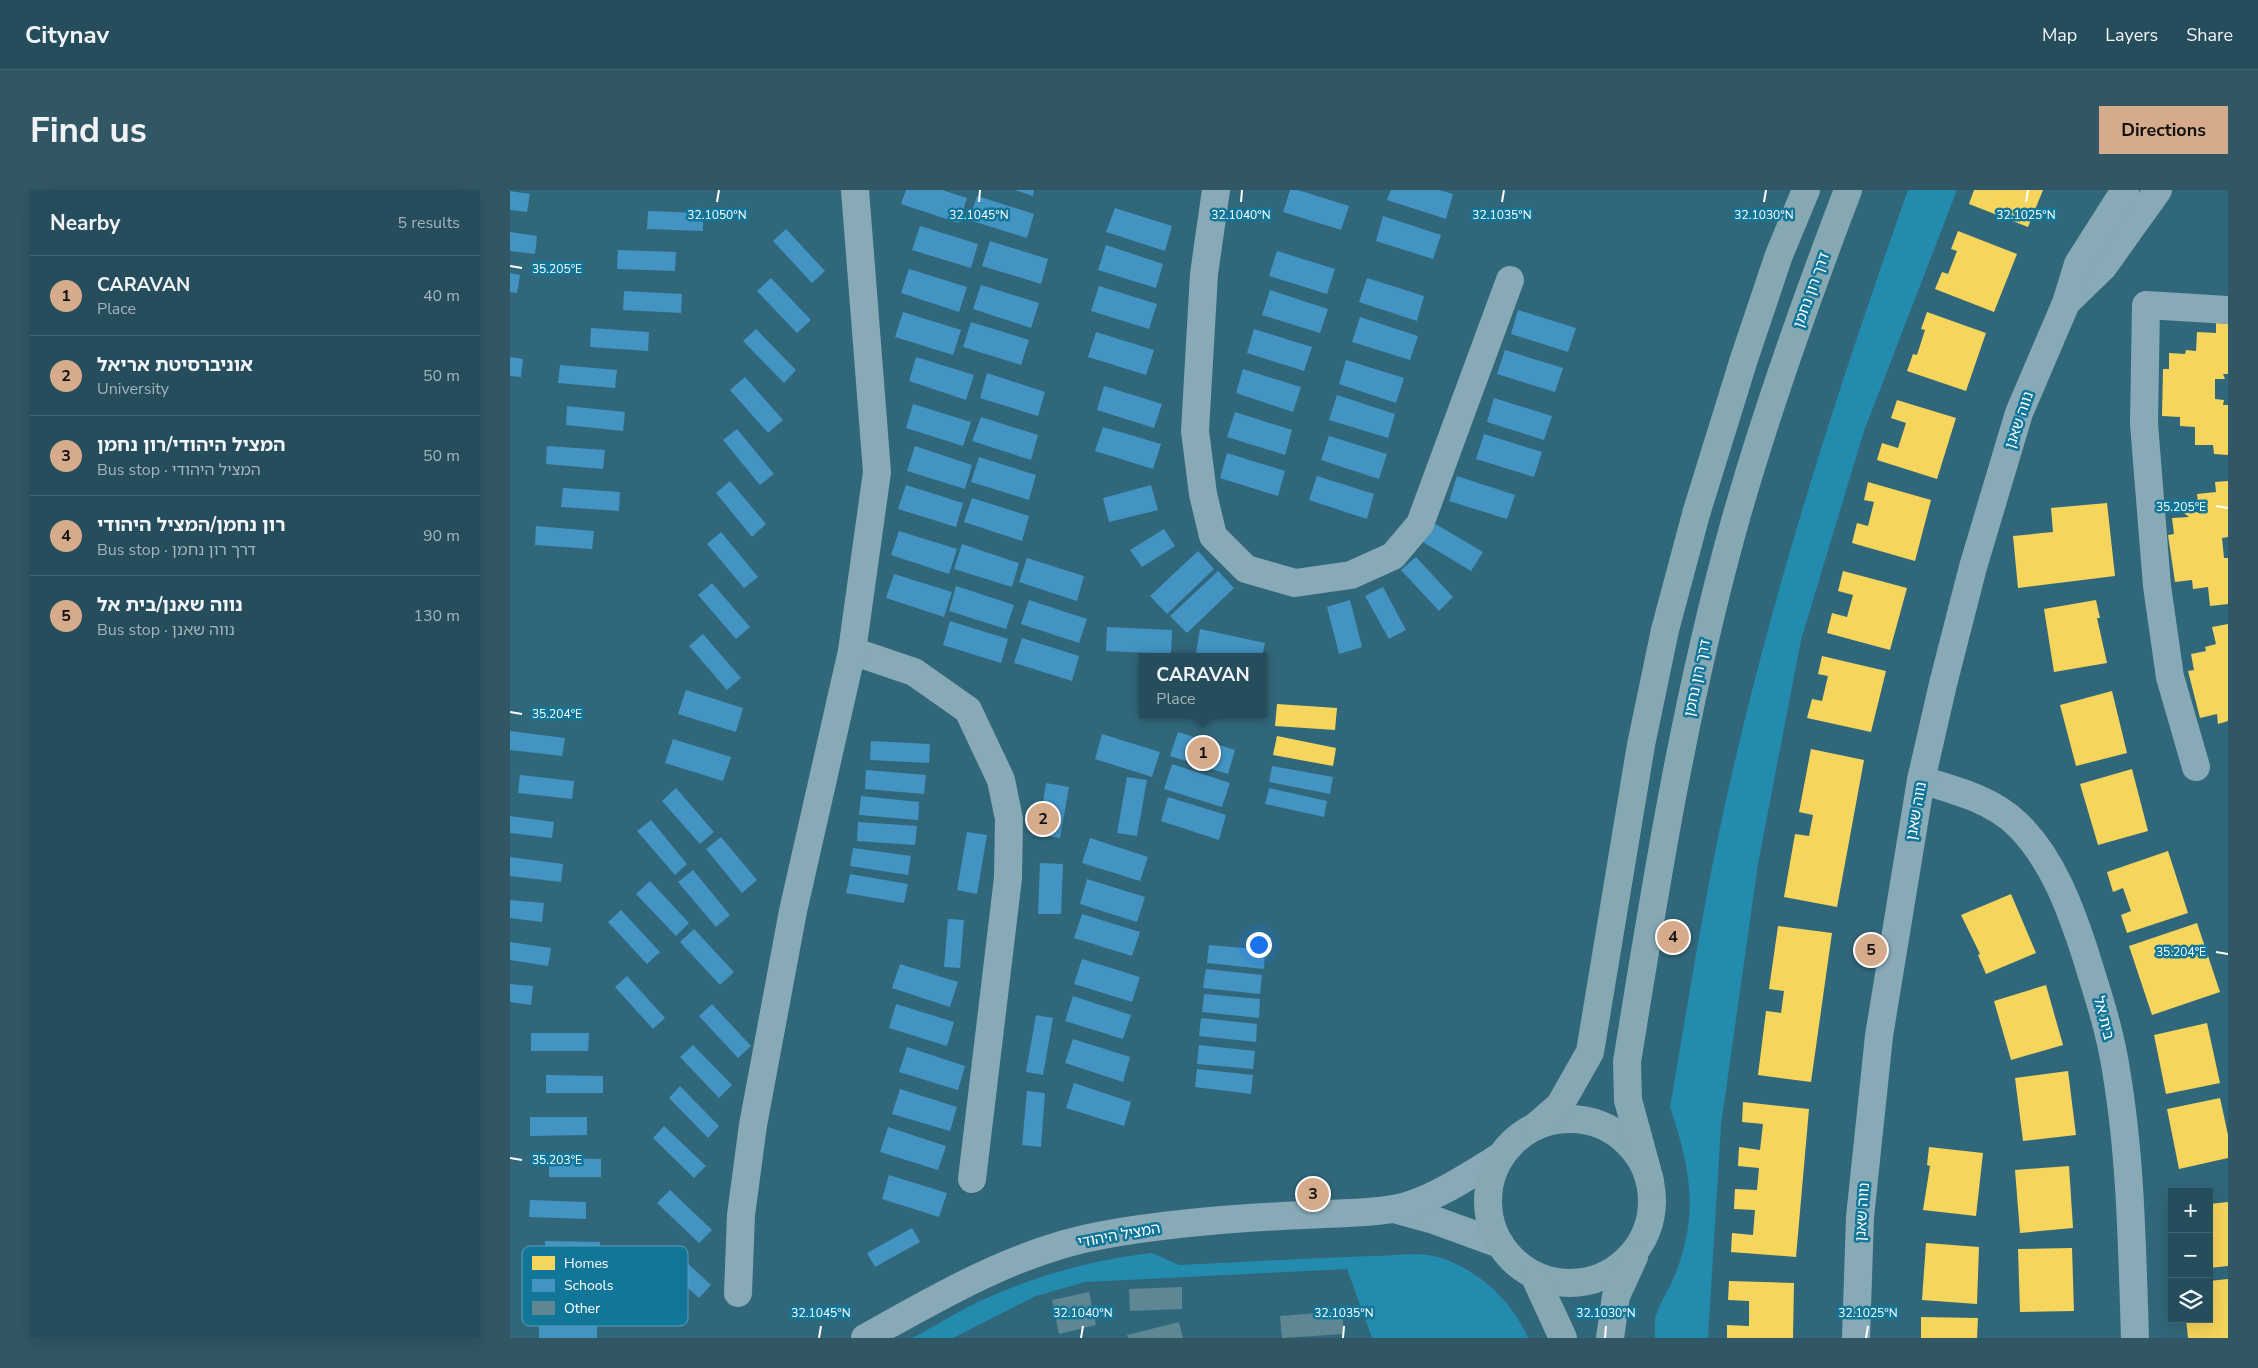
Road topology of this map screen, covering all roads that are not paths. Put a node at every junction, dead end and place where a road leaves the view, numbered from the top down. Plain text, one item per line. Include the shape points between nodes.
1 (855, 190) edge
2 (1216, 190) edge
3 (1806, 190) edge
4 (1848, 190) edge
5 (2125, 190) edge
6 (2158, 190) edge
7 (1510, 280) dead end
8 (2066, 303) junction
9 (2228, 310) edge
10 (852, 652) junction
11 (2196, 767) dead end
12 (1921, 780) junction
13 (1536, 1126) junction
14 (1501, 1156) junction
15 (972, 1179) dead end
16 (1650, 1181) junction
17 (1394, 1209) junction
18 (1648, 1226) junction
19 (1500, 1244) junction
20 (1534, 1275) junction
21 (738, 1293) dead end
22 (865, 1338) edge
23 (1563, 1338) edge
24 (1610, 1338) edge
25 (1856, 1338) edge
26 (2135, 1338) edge

1 - 10 street via 877,472
2 - 7 street via 1204,274 1195,431 1203,494 1213,536 1246,569 1295,583 1352,576 1393,556 1420,524
3 - 13 main road via 1779,255 1744,359 1696,514 1665,630 1639,754 1590,1052 1560,1105
4 - 16 main road, דרך רון נחמן via 1781,372 1734,524 1680,755 1627,1062 1628,1100
5 - 8 street, נווה שאנן via 2078,264
6 - 8 street, נווה שאנן via 2103,267
8 - 12 street, נווה שאנן via 2020,413 1973,568
9 - 11 street via 2146,305 2144,424 2157,586 2170,677
10 - 15 street via 914,672 968,710 1001,780 1009,819 1008,878
10 - 21 street via 793,911 753,1125 740,1215
12 - 25 street, נווה שאנן via 1879,1036 1860,1217
12 - 26 street, בית אל via 1970,795 2017,824 2054,872 2079,934 2103,1010 2116,1069 2126,1150
13 - 14 main road via 1516,1138
13 - 16 main road via 1559,1119 1583,1119 1606,1126 1626,1140 1636,1152
14 - 17 street, המציל היהודי via 1457,1183
14 - 19 main road via 1492,1177 1488,1200 1491,1224
16 - 18 main road via 1652,1204
17 - 19 street, המציל היהודי
17 - 22 street, המציל היהודי via 1250,1218 1102,1235 1032,1254 956,1289
18 - 20 main road via 1636,1251 1615,1270 1589,1281 1561,1283
18 - 24 main road via 1616,1296
19 - 20 main road via 1515,1262
20 - 23 main road

